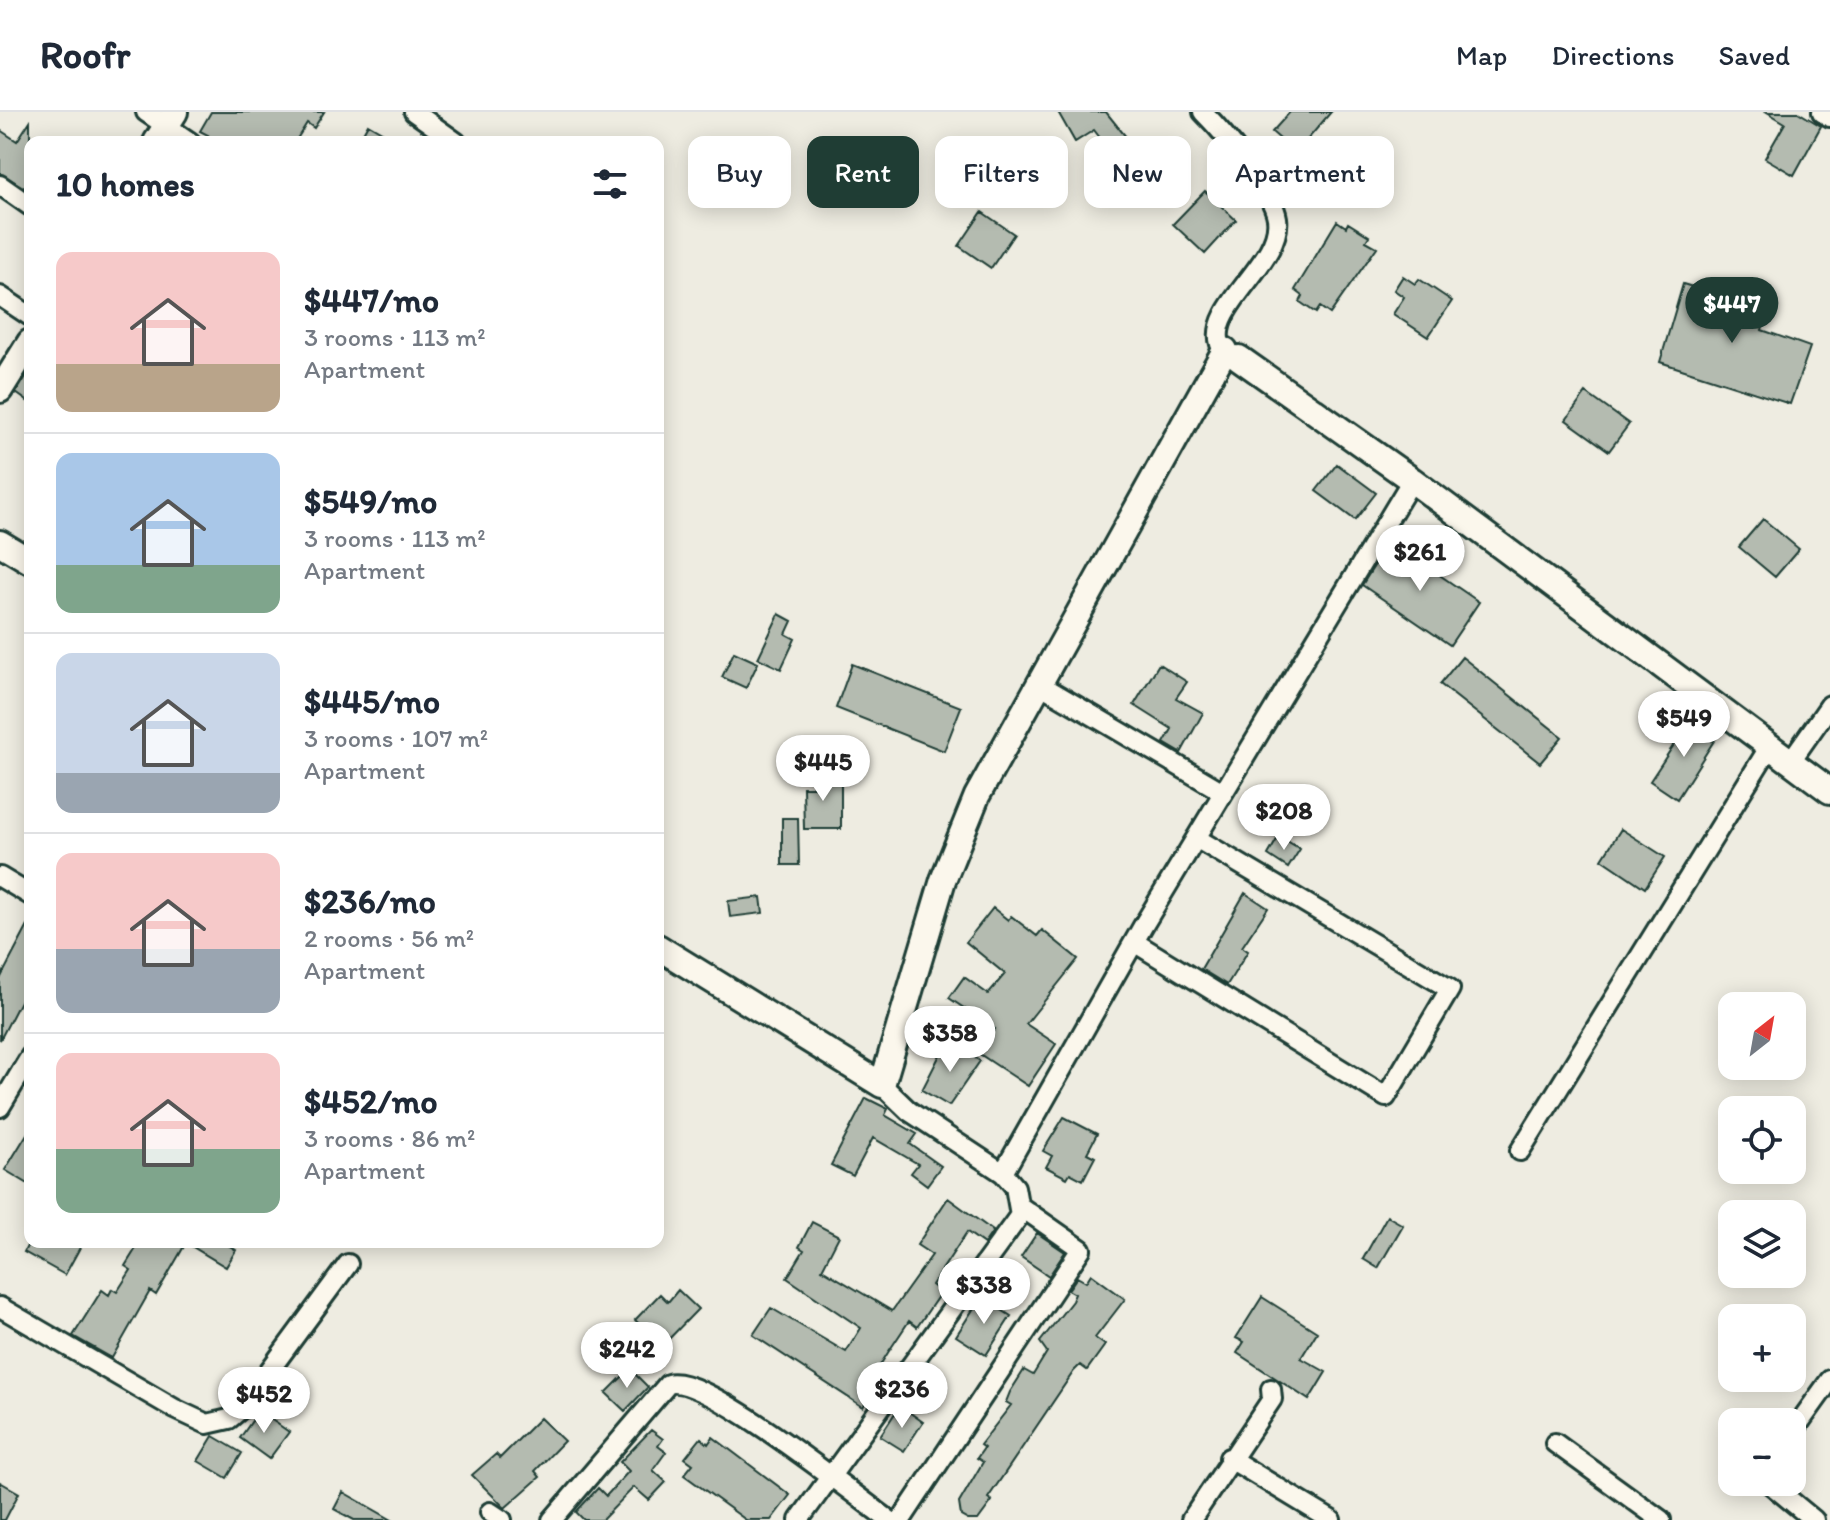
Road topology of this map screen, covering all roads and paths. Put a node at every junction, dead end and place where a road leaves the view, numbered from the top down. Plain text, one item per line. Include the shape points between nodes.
1 (146, 112) edge
2 (414, 112) edge
3 (1203, 112) edge
4 (1822, 112) edge
5 (1830, 117) edge
6 (166, 126) edge
7 (448, 136) edge
8 (0, 185) edge
9 (24, 202) edge
10 (0, 296) edge
11 (24, 312) edge
12 (24, 352) edge
13 (1232, 354) junction
14 (0, 390) edge
15 (1412, 480) junction
16 (0, 543) edge
17 (24, 557) edge
18 (1041, 685) junction
19 (1830, 705) edge
20 (1770, 746) junction
21 (1790, 762) junction
22 (1830, 791) edge
23 (1223, 792) junction
24 (1196, 838) junction
25 (0, 877) edge
26 (24, 891) edge
27 (1134, 942) junction
28 (664, 951) edge
29 (24, 1067) edge
30 (882, 1085) junction
31 (0, 1107) edge
32 (1520, 1151) dead end
33 (1003, 1173) junction
34 (1021, 1207) junction
35 (348, 1264) dead end
36 (0, 1307) edge
37 (1830, 1380) edge
38 (1271, 1389) dead end
39 (1806, 1413) edge
40 (1555, 1443) dead end
41 (1229, 1458) junction
42 (830, 1479) junction
43 (1785, 1496) edge
44 (552, 1520) edge
45 (799, 1520) edge
46 (889, 1520) edge
47 (901, 1520) edge
48 (1191, 1520) edge
49 (1331, 1520) edge
50 (1661, 1520) edge
51 (1814, 1520) edge

1 - 6 street
2 - 7 street
3 - 13 street via 1271,201 1278,224 1270,247 1221,322 1218,338
4 - 5 street
8 - 9 street
10 - 11 street
12 - 14 street
13 - 15 street
13 - 18 street
15 - 20 street
15 - 23 street
16 - 17 street
18 - 23 street
18 - 30 street via 977,796 943,880
19 - 21 street
20 - 21 street
20 - 32 street
21 - 22 street
23 - 24 street
24 - 27 street
24 - 27 street via 1450,989 1386,1097
25 - 26 street
27 - 33 street
28 - 30 street
29 - 31 street
30 - 33 street via 909,1111
33 - 34 street via 1015,1187
34 - 42 street via 1018,1223
34 - 47 street via 1081,1249
35 - 36 street via 241,1409 217,1423 207,1424 175,1409
37 - 39 street
38 - 41 street via 1272,1399
40 - 50 street
41 - 48 street
41 - 49 street
42 - 44 street via 764,1429 693,1385 675,1381
42 - 45 street
42 - 46 street
43 - 51 street

